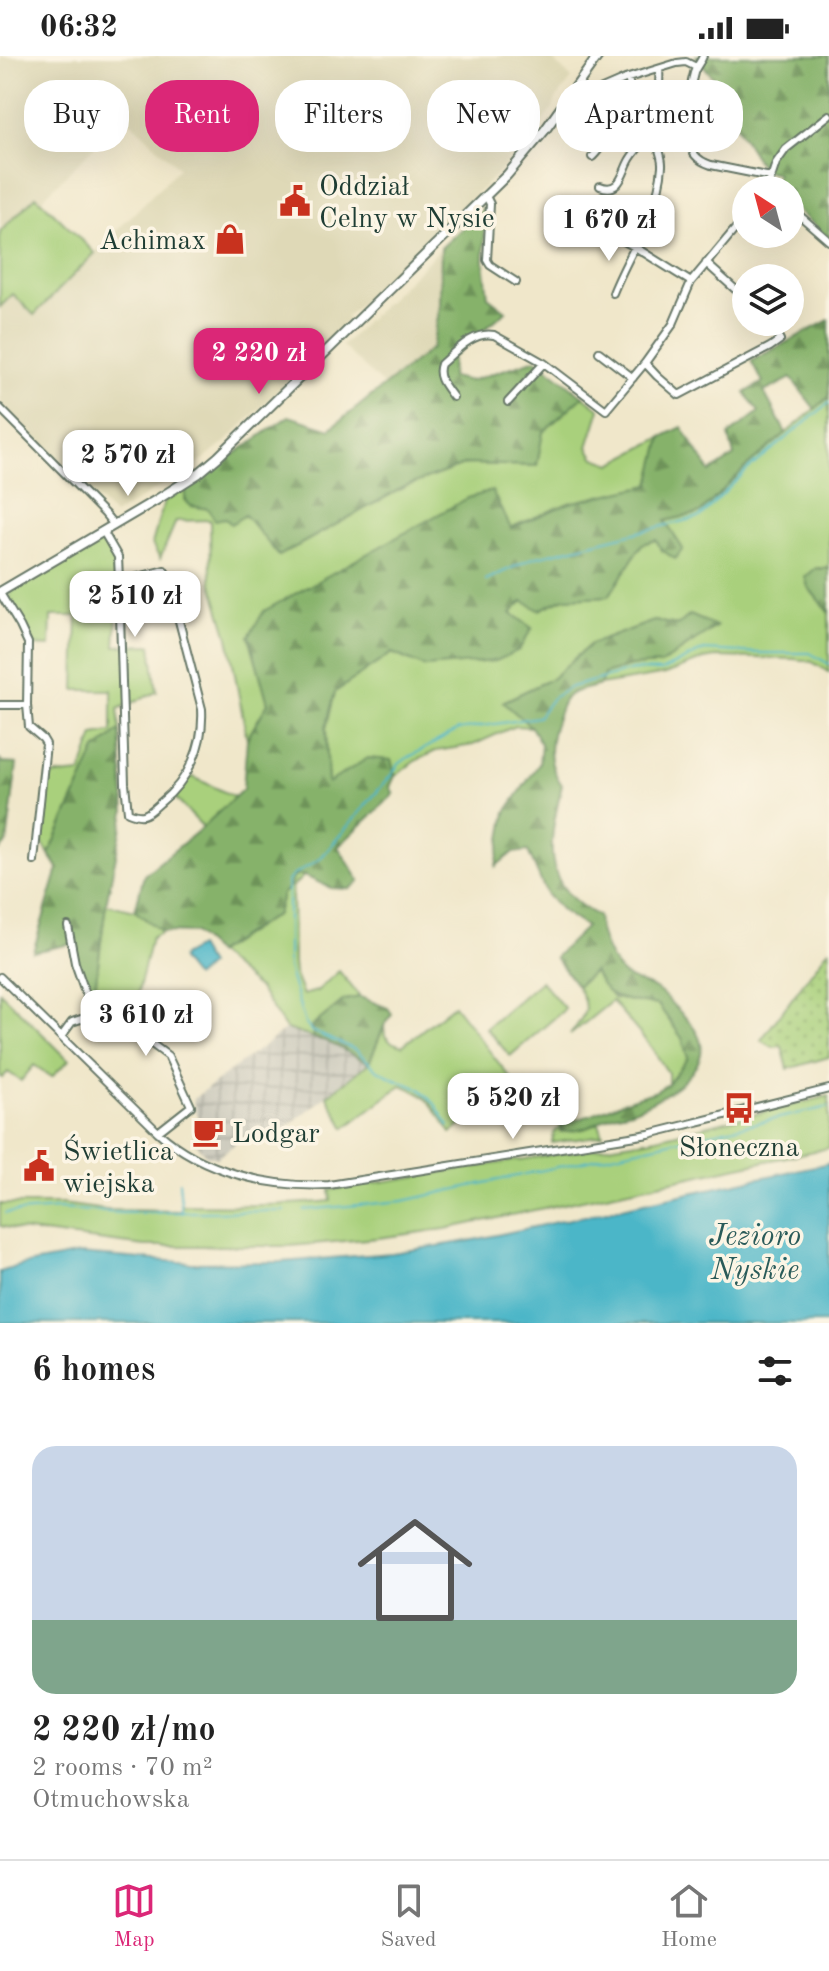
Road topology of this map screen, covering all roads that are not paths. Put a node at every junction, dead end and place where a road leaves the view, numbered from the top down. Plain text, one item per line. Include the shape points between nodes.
1 (598, 56) edge
2 (703, 56) edge
3 (696, 67) junction
4 (659, 69) junction
5 (628, 78) junction
6 (581, 80) edge
7 (623, 80) edge
8 (659, 80) edge
9 (556, 115) edge
10 (829, 115) edge
11 (636, 152) edge
12 (660, 152) edge
13 (592, 157) dead end
14 (766, 176) edge
15 (771, 176) edge
16 (600, 186) dead end
17 (486, 196) junction
18 (554, 203) dead end
19 (804, 219) edge
20 (732, 232) edge
21 (829, 241) edge
22 (635, 247) junction
23 (706, 263) junction
24 (516, 282) dead end
25 (691, 282) junction
26 (732, 286) edge
27 (613, 293) dead end
28 (778, 336) edge
29 (599, 352) dead end
30 (544, 363) junction
31 (645, 363) junction
32 (633, 378) junction
33 (453, 397) dead end
34 (508, 402) dead end
35 (0, 408) edge
36 (114, 525) junction
37 (103, 531) junction
38 (119, 580) junction
39 (0, 592) edge
40 (0, 705) edge
41 (27, 705) junction
42 (34, 861) dead end
43 (68, 926) dead end
44 (0, 977) edge
45 (96, 1023) junction
46 (61, 1037) junction
47 (829, 1089) edge
48 (158, 1132) junction

1 - 6 main road
2 - 3 street
3 - 4 street via 686,62
3 - 14 street via 689,133 696,156 711,165
4 - 5 street
4 - 8 street
5 - 7 street
5 - 13 street via 627,105
9 - 17 main road
10 - 15 street via 786,149
11 - 16 street via 619,183
12 - 22 street via 663,164 655,199
17 - 24 street via 487,260
17 - 36 main road via 218,457
18 - 22 street
19 - 21 street
20 - 23 street
22 - 25 street
22 - 27 street
23 - 25 street
23 - 26 street
25 - 31 street via 673,324
28 - 31 street via 780,340 770,347 679,395
29 - 32 street
30 - 32 street via 606,410
30 - 33 street via 494,335 475,336 441,364 440,378
30 - 34 street
31 - 32 street
35 - 36 street
36 - 37 main road
37 - 38 street via 118,557
37 - 39 main road
38 - 38 street via 125,784 128,812 139,816 181,783 200,744 202,709 164,570
39 - 41 street via 28,643
40 - 41 street
41 - 42 street via 29,727 46,744
43 - 45 street
44 - 46 street
45 - 46 street via 76,1020
45 - 48 street via 141,1036 173,1062 191,1106
46 - 48 street
47 - 48 street via 636,1136 329,1185 271,1181 213,1167

